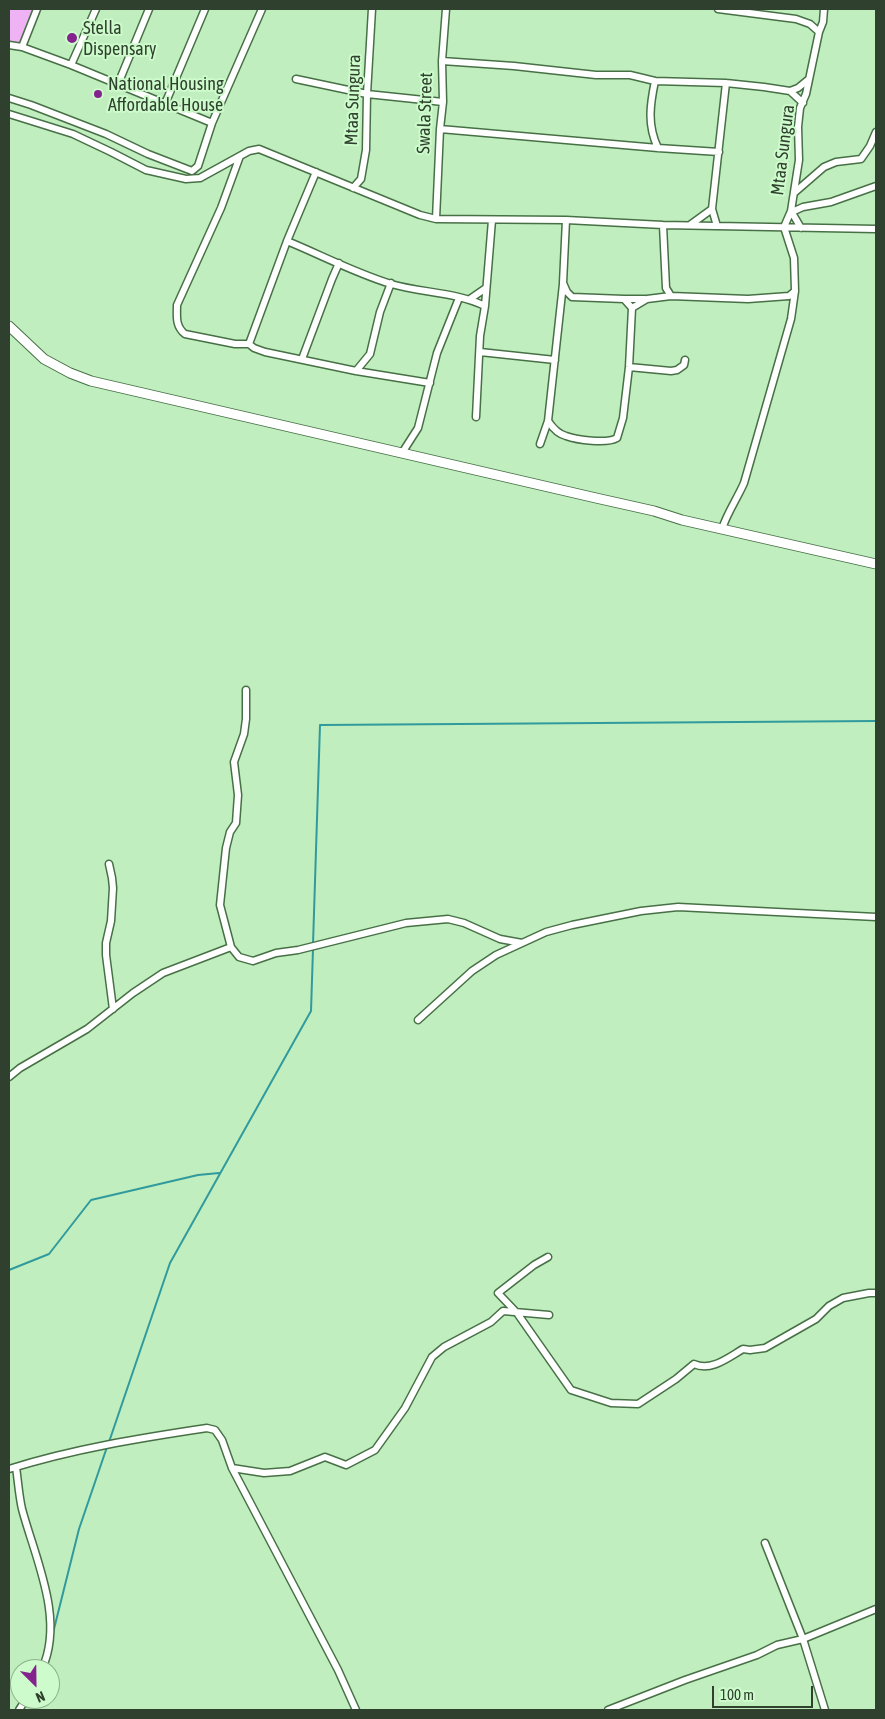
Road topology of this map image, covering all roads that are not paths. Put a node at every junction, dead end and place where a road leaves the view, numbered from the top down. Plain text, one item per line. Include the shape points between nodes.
1 (37, 9) edge
2 (96, 9) edge
3 (149, 9) edge
4 (205, 9) edge
5 (270, 9) edge
6 (372, 9) edge
7 (446, 9) edge
8 (718, 9) edge
9 (824, 9) edge
10 (261, 10) edge
11 (819, 32) junction
12 (9, 45) edge
13 (22, 48) junction
14 (442, 61) junction
15 (71, 65) junction
16 (296, 79) dead end
17 (809, 79) junction
18 (655, 81) junction
19 (726, 83) junction
20 (118, 84) junction
21 (790, 91) junction
22 (367, 94) junction
23 (9, 98) edge
24 (443, 102) junction
25 (803, 103) junction
26 (165, 104) junction
27 (9, 114) edge
28 (212, 123) junction
29 (440, 129) junction
30 (876, 132) edge
31 (658, 148) junction
32 (719, 152) junction
33 (240, 156) junction
34 (316, 172) junction
35 (876, 186) edge
36 (352, 188) junction
37 (794, 194) junction
38 (712, 210) junction
39 (792, 211) junction
40 (436, 219) junction
41 (492, 220) junction
42 (566, 220) junction
43 (663, 225) junction
44 (690, 225) junction
45 (717, 226) junction
46 (784, 227) junction
47 (801, 228) junction
48 (876, 228) edge
49 (287, 241) junction
50 (339, 263) junction
51 (390, 283) junction
52 (563, 283) junction
53 (486, 288) junction
54 (666, 288) junction
55 (795, 291) junction
56 (671, 296) junction
57 (659, 297) junction
58 (459, 298) junction
59 (470, 299) junction
60 (624, 299) junction
61 (647, 299) junction
62 (485, 306) junction
63 (632, 308) junction
64 (9, 326) edge
65 (249, 344) junction
66 (480, 352) junction
67 (302, 359) junction
68 (555, 360) junction
69 (686, 360) dead end
70 (629, 367) junction
71 (356, 371) junction
72 (430, 383) junction
73 (476, 417) dead end
74 (548, 421) junction
75 (540, 444) dead end
76 (402, 453) junction
77 (722, 528) junction
78 (876, 564) edge
79 (246, 690) dead end
80 (109, 864) dead end
81 (876, 917) edge
82 (522, 943) junction
83 (230, 947) junction
84 (113, 1010) junction
85 (418, 1020) dead end
86 (9, 1077) edge
87 (548, 1257) dead end
88 (876, 1293) edge
89 (517, 1313) junction
90 (549, 1315) dead end
91 (16, 1467) junction
92 (232, 1468) junction
93 (9, 1470) edge
94 (765, 1543) dead end
95 (876, 1609) edge
96 (803, 1639) junction
97 (46, 1659) edge
98 (356, 1710) edge
99 (608, 1710) edge
100 (825, 1710) edge

1 - 13 street
2 - 15 street
3 - 20 street
4 - 26 street
5 - 10 street
6 - 22 street, Mtaa Sungura
7 - 14 street, Swala Street
8 - 11 street via 796,19 810,24
9 - 11 street, Mtaa Sungura
10 - 28 street
11 - 17 street, Mtaa Sungura
12 - 13 street
13 - 15 street
14 - 18 street via 596,75 630,75
14 - 24 street, Swala Street
15 - 20 street
16 - 22 street
17 - 21 street
17 - 25 street, Mtaa Sungura
18 - 19 street
18 - 31 street via 651,126
19 - 21 street
19 - 32 street
20 - 26 street
21 - 25 street
22 - 24 street
22 - 36 street, Mtaa Sungura via 364,170
23 - 28 street via 106,134 192,171 198,166
24 - 29 street, Swala Street
25 - 37 street, Mtaa Sungura via 798,127 799,160
26 - 28 street
27 - 33 street via 73,134 146,170 186,179 200,178
29 - 31 street
29 - 40 street, Swala Street
30 - 37 street via 861,159 824,167
31 - 32 street
32 - 38 street
33 - 34 street via 259,150
33 - 65 street via 177,305 177,320 179,329 185,334
34 - 36 street
34 - 49 street
35 - 39 street
36 - 40 street
37 - 39 street, Mtaa Sungura
38 - 44 street
38 - 45 street
39 - 46 street, Mtaa Sungura
39 - 47 street
40 - 41 street
41 - 42 street
41 - 53 street
42 - 43 street
42 - 52 street
43 - 44 street
43 - 54 street
44 - 45 street
45 - 46 street
46 - 47 street
46 - 55 street via 794,258
47 - 48 street
49 - 50 street
49 - 65 street
50 - 51 street
50 - 67 street
51 - 58 street
51 - 71 street via 370,354
52 - 60 street via 572,296
52 - 68 street
53 - 59 street
53 - 62 street
54 - 56 street
54 - 57 street
55 - 56 street via 789,296 748,299
55 - 77 street via 788,331 744,483
56 - 57 street
57 - 61 street
58 - 59 street
58 - 72 street via 437,353
59 - 62 street
60 - 61 street
60 - 63 street
61 - 63 street
62 - 66 street
63 - 70 street
64 - 76 street via 44,359 91,382
65 - 67 street via 265,352
66 - 68 street
66 - 73 street
67 - 71 street
68 - 74 street
69 - 70 street via 677,370
70 - 74 street via 623,418 617,438 604,441 565,436
71 - 72 street
72 - 76 street via 418,428
74 - 75 street
76 - 77 street
77 - 78 street
79 - 83 street via 244,734 234,762 238,795 236,823 226,848 220,905
80 - 84 street via 113,888 106,955
81 - 82 street via 678,907 572,925
82 - 83 street via 500,939 448,919 406,923 298,950 276,952 253,961 239,957
82 - 85 street via 496,954 472,970
83 - 84 street via 163,973
84 - 86 street
87 - 89 street via 498,1293
88 - 89 street via 844,1298 828,1306 816,1319 765,1348 744,1349 714,1365 701,1368 694,1364 638,1404 611,1403 571,1390
89 - 90 street
89 - 92 street via 503,1311 491,1322 444,1347 432,1358 405,1408 375,1450 346,1465 326,1457 290,1471 264,1473
91 - 92 street via 108,1445 207,1428 215,1430 222,1440
91 - 93 street
91 - 97 street via 22,1507 39,1561 50,1615
92 - 98 street
94 - 96 street
95 - 96 street
96 - 99 street via 777,1645
96 - 100 street

